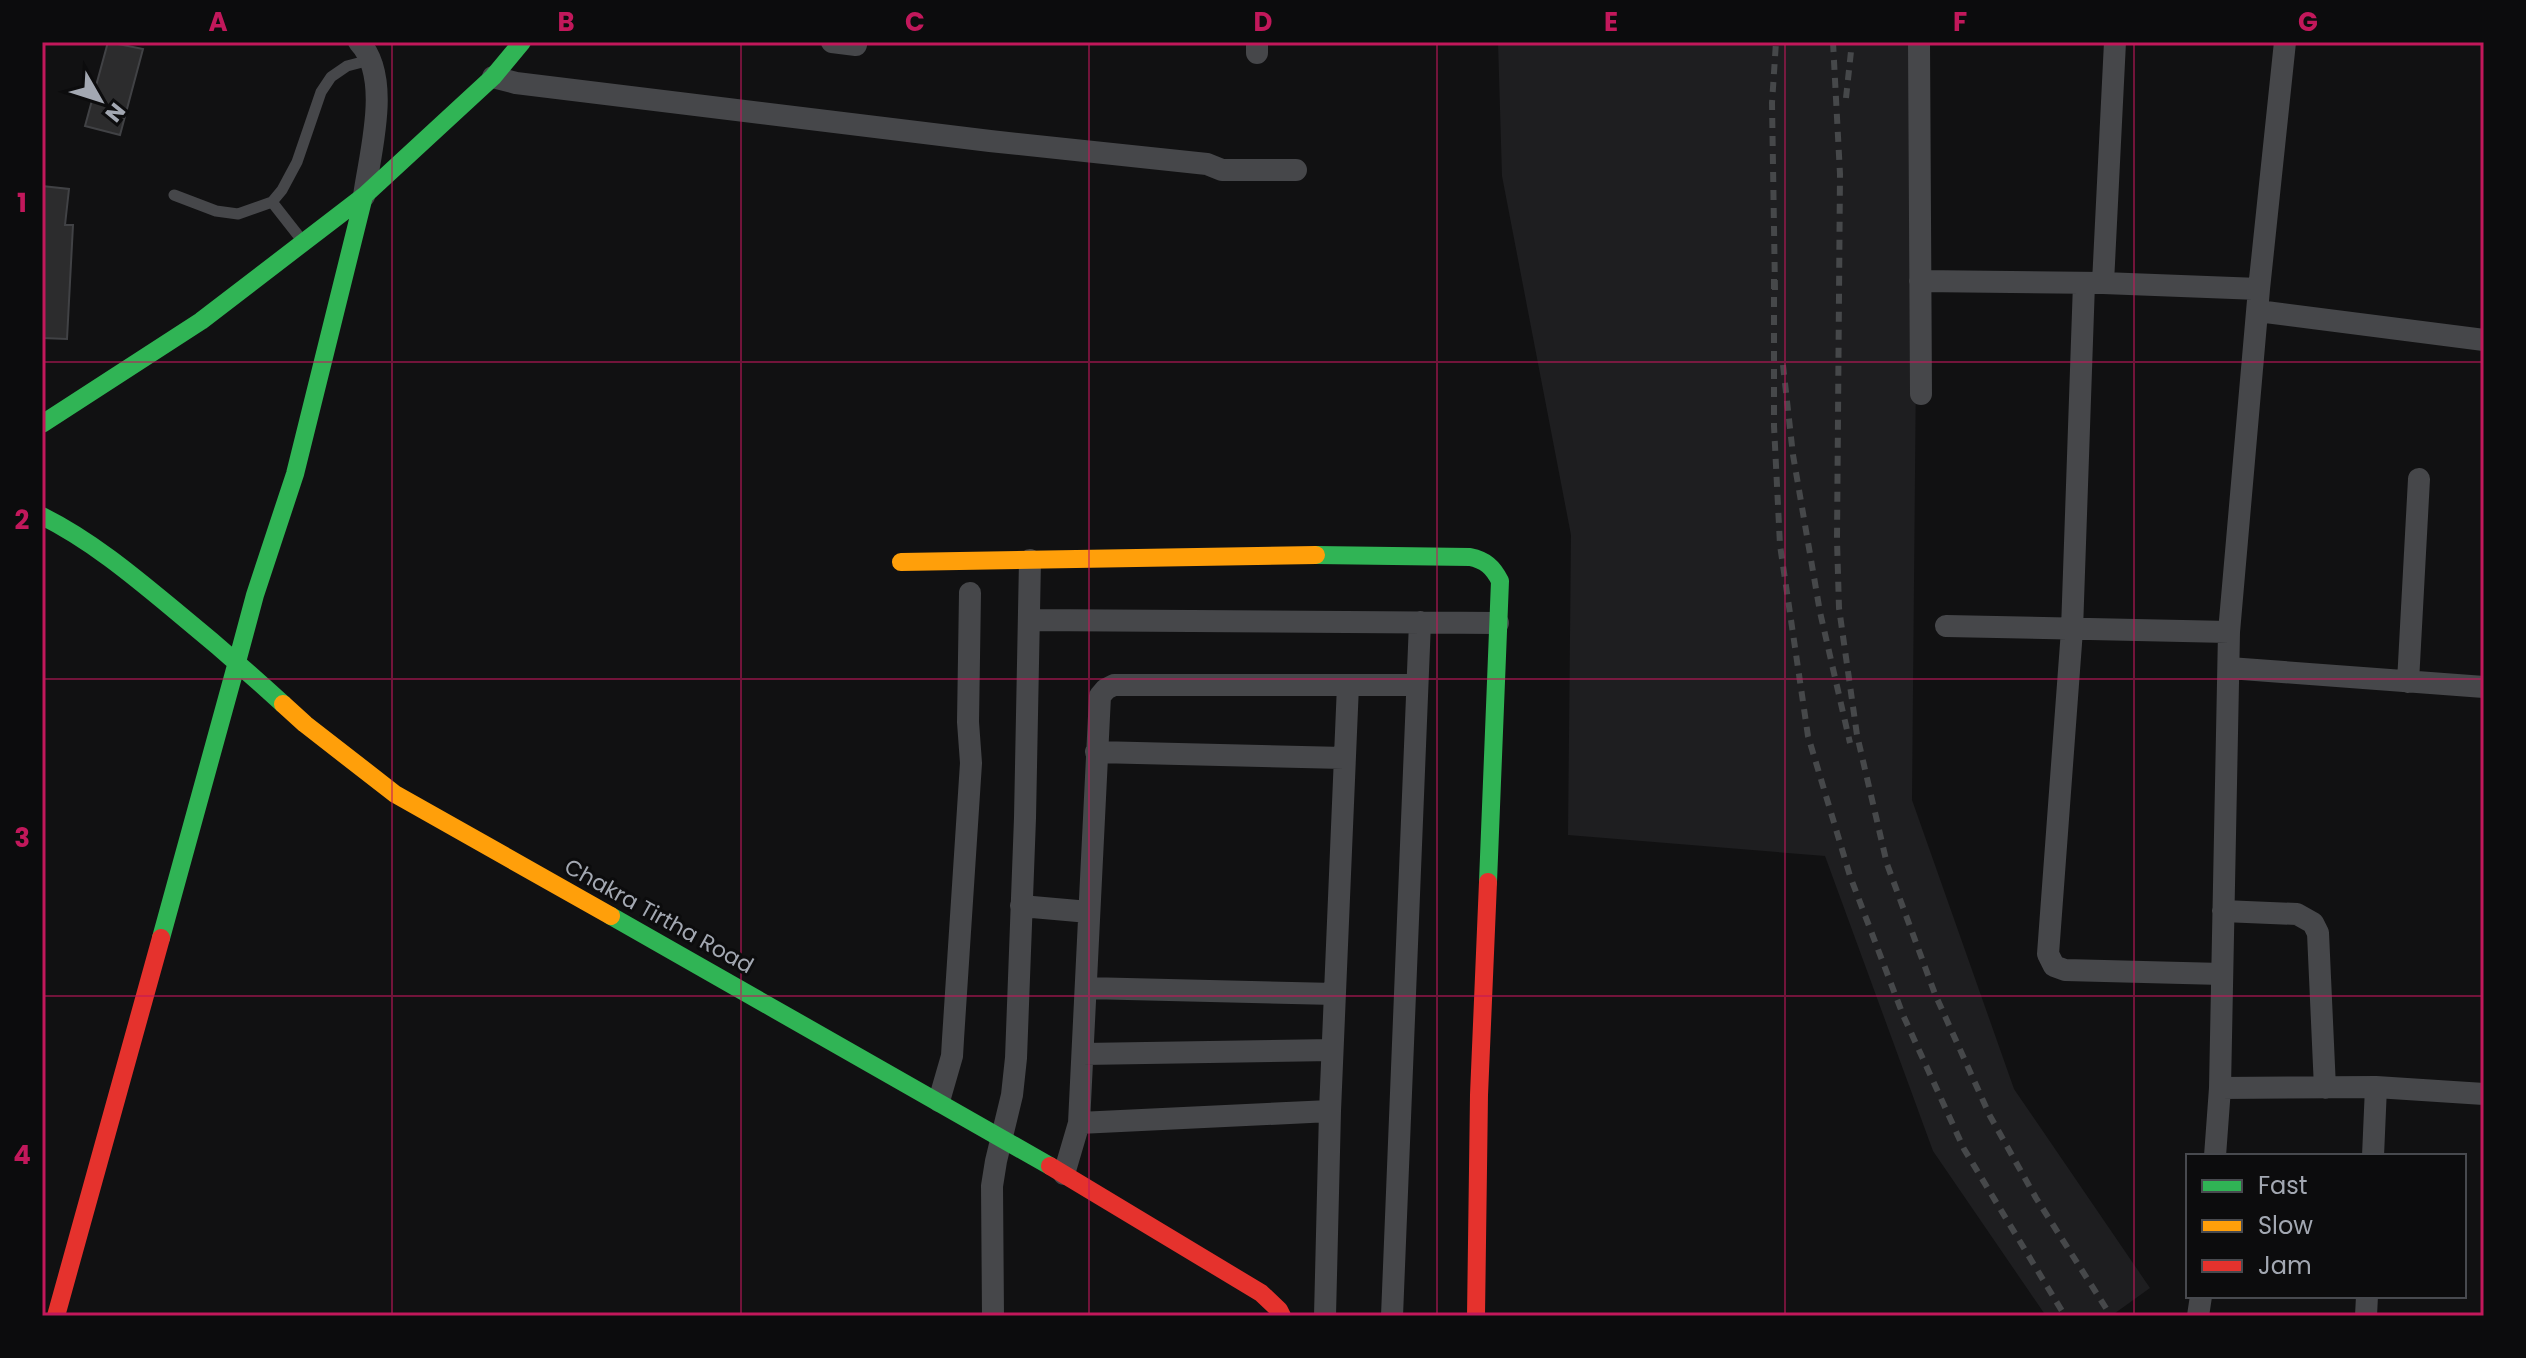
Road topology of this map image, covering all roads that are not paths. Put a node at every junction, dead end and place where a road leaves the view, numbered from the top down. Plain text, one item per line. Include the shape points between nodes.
1 (522, 42) edge
2 (832, 42) edge
3 (1919, 42) edge
4 (2115, 42) edge
5 (2285, 42) edge
6 (856, 45) dead end
7 (363, 47) edge
8 (493, 77) junction
9 (1296, 170) dead end
10 (174, 195) dead end
11 (364, 196) junction
12 (272, 202) junction
13 (304, 243) junction
14 (1920, 281) junction
15 (2093, 283) junction
16 (2259, 300) junction
17 (2484, 340) edge
18 (1921, 394) dead end
19 (42, 424) edge
20 (2419, 479) dead end
21 (42, 516) edge
22 (1030, 560) junction
23 (901, 562) dead end
24 (970, 593) dead end
25 (1029, 620) junction
26 (1420, 622) junction
27 (1498, 623) junction
28 (1946, 626) dead end
29 (2072, 630) junction
30 (2229, 632) junction
31 (237, 662) junction
32 (2229, 668) junction
33 (2408, 682) junction
34 (1348, 685) junction
35 (1417, 685) junction
36 (2484, 687) edge
37 (1096, 752) junction
38 (1344, 758) junction
39 (1021, 906) junction
40 (2223, 911) junction
41 (1089, 912) junction
42 (2222, 974) junction
43 (1086, 988) junction
44 (1335, 994) junction
45 (1332, 1050) junction
46 (1083, 1054) junction
47 (2376, 1087) junction
48 (2220, 1088) junction
49 (2325, 1088) junction
50 (2484, 1094) edge
51 (939, 1101) junction
52 (1330, 1111) junction
53 (1079, 1123) junction
54 (1003, 1137) junction
55 (2215, 1154) edge
56 (2373, 1154) edge
57 (1064, 1174) junction
58 (56, 1316) edge
59 (993, 1316) edge
60 (1282, 1316) edge
61 (1325, 1316) edge
62 (1392, 1316) edge
63 (1476, 1316) edge

1 - 8 main road
2 - 6 street
3 - 14 street
4 - 15 street
5 - 16 street
7 - 11 street via 378,95
7 - 12 lane via 321,92 297,162
8 - 9 street via 1207,164 1222,170
8 - 11 main road
10 - 12 lane via 238,214
11 - 13 main road
11 - 31 main road via 295,474
12 - 13 lane
13 - 19 main road via 201,321
14 - 15 street
14 - 18 street
15 - 16 street
15 - 29 street
16 - 17 street
16 - 30 street
20 - 33 street
21 - 31 main road, Chakra Tirtha Road via 132,575
22 - 23 main road
22 - 25 street
22 - 27 main road via 1470,557 1484,560 1500,581
24 - 51 street via 971,763 952,1056
25 - 26 street
25 - 39 street
26 - 27 street
26 - 35 street
27 - 63 main road via 1479,1095
28 - 29 street
29 - 30 street
29 - 42 street via 2048,954 2054,966 2065,970
30 - 32 street
31 - 51 main road, Chakra Tirtha Road via 395,794
31 - 58 main road
32 - 33 street
32 - 40 street
33 - 36 street
34 - 35 street
34 - 37 street via 1114,685 1100,696
34 - 38 street
35 - 62 street
37 - 38 street
37 - 41 street
38 - 44 street
39 - 41 street
39 - 54 street via 1016,1058
40 - 42 street
40 - 49 street via 2297,914 2313,923 2318,933
41 - 43 street
42 - 48 street
43 - 44 street
43 - 46 street
44 - 45 street
45 - 46 street
45 - 52 street
46 - 53 street
47 - 49 street
47 - 50 street
47 - 56 street
48 - 49 street
48 - 55 street
51 - 54 main road, Chakra Tirtha Road
52 - 53 street
52 - 61 street
53 - 57 street
54 - 57 main road, Chakra Tirtha Road
54 - 59 street via 992,1186
57 - 60 main road, Chakra Tirtha Road via 1261,1293

